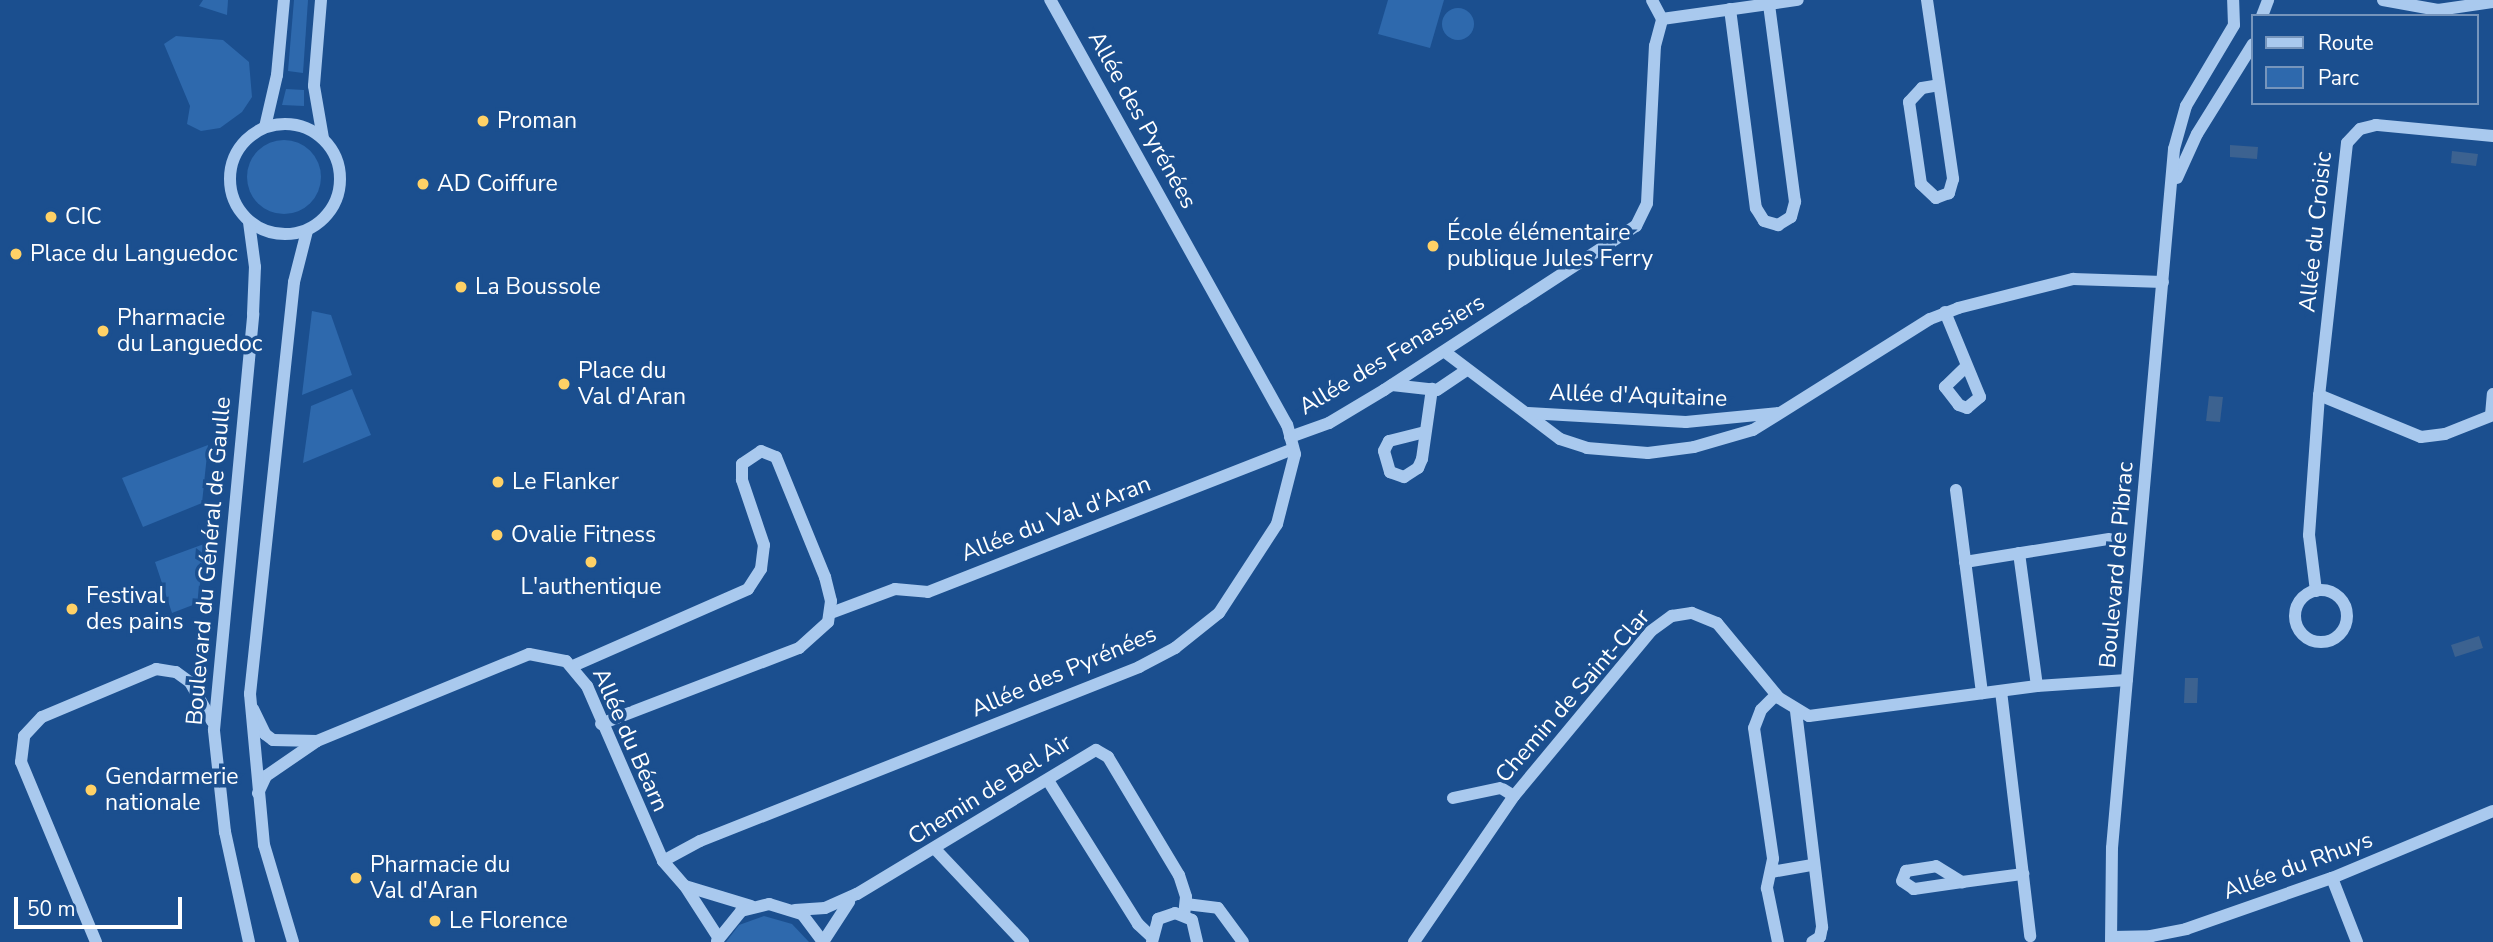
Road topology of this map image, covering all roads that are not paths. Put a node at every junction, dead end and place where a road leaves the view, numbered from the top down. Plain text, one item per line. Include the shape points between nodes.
1 (284, 0) edge
2 (321, 0) edge
3 (1050, 0) edge
4 (1652, 0) edge
5 (1798, 0) edge
6 (1927, 0) edge
7 (2232, 0) edge
8 (2383, 0) edge
9 (2493, 2) edge
10 (1769, 4) junction
11 (1730, 9) junction
12 (1662, 19) junction
13 (2252, 46) edge
14 (1938, 85) junction
15 (265, 127) junction
16 (2493, 136) edge
17 (323, 138) junction
18 (2172, 192) junction
19 (249, 222) junction
20 (307, 231) junction
21 (2163, 282) junction
22 (1945, 312) junction
23 (1445, 352) junction
24 (1967, 366) dead end
25 (1465, 371) junction
26 (1392, 385) junction
27 (1432, 389) junction
28 (2493, 394) edge
29 (2319, 395) junction
30 (1787, 411) junction
31 (1528, 414) junction
32 (2492, 415) edge
33 (1425, 432) dead end
34 (1292, 443) junction
35 (1956, 490) dead end
36 (2109, 539) dead end
37 (2019, 552) junction
38 (1965, 562) junction
39 (2316, 591) junction
40 (831, 613) junction
41 (573, 666) junction
42 (2127, 680) junction
43 (2037, 686) junction
44 (2001, 691) junction
45 (250, 694) junction
46 (1982, 694) junction
47 (1776, 695) junction
48 (1796, 711) junction
49 (601, 724) junction
50 (214, 730) junction
51 (317, 741) junction
52 (1049, 782) junction
53 (1514, 796) junction
54 (257, 797) junction
55 (1453, 798) dead end
56 (2493, 811) edge
57 (936, 850) junction
58 (663, 861) junction
59 (1812, 865) junction
60 (1771, 872) junction
61 (2024, 874) junction
62 (2332, 878) junction
63 (1962, 882) dead end
64 (685, 886) junction
65 (857, 894) junction
66 (751, 906) junction
67 (795, 910) junction
68 (1185, 910) junction
69 (2030, 936) dead end
70 (717, 939) edge
71 (1151, 939) edge
72 (2111, 940) edge
73 (96, 942) edge
74 (249, 942) edge
75 (293, 942) edge
76 (823, 942) edge
77 (1023, 942) edge
78 (1197, 942) edge
79 (1243, 942) edge
80 (1414, 942) edge
81 (1778, 942) edge
82 (1812, 942) edge
83 (2357, 942) edge

1 - 15 street via 277,75
2 - 17 street via 314,86
3 - 34 street, Allée des Pyrénées via 1278,406
4 - 12 street
5 - 10 street
6 - 14 street
7 - 18 street, Boulevard de Pibrac via 2234,25 2179,124
8 - 9 street via 2438,10
10 - 11 street
10 - 11 street via 1795,202 1791,217 1778,225 1764,221 1756,208
11 - 12 street
12 - 23 street, Allée des Fenassiers via 1655,46 1647,203 1640,221 1625,236
13 - 18 street, Boulevard de Pibrac via 2197,134
14 - 14 street via 1922,88 1909,102 1921,184 1936,198 1949,192 1953,179
15 - 17 street via 296,124
15 - 19 street via 240,146 229,176 231,194
16 - 29 street, Allée du Croisic via 2376,125 2360,130 2347,143
17 - 20 street via 340,169 341,186 335,205
18 - 21 street, Boulevard de Pibrac
19 - 20 street via 267,232
19 - 50 street, Boulevard du Général de Gaulle via 255,267 253,314
20 - 45 street via 293,290
21 - 22 street, Allée d'Aquitaine via 2073,279
21 - 42 street, Boulevard de Pibrac
22 - 24 street
22 - 30 street, Allée d'Aquitaine
23 - 25 street, Allée d'Aquitaine
23 - 26 street, Allée des Fenassiers
25 - 27 street via 1447,387
25 - 31 street, Allée d'Aquitaine
26 - 27 street
26 - 34 street, Allée des Fenassiers
27 - 33 street
28 - 32 street
29 - 32 street via 2421,437 2445,434
29 - 39 street, Allée du Croisic via 2309,535
30 - 31 street, Allée d'Aquitaine via 1711,422
30 - 31 street, Allée d'Aquitaine via 1733,437 1648,453 1571,444
34 - 40 street, Allée du Val d'Aran via 928,592 895,589
34 - 58 street, Allée des Pyrénées via 1284,504 1265,549 1220,613 1194,637 1139,667 700,841
35 - 38 street
36 - 37 street
37 - 38 street
37 - 43 street
38 - 46 street
39 - 39 street via 2301,600 2295,617 2309,639 2327,642 2342,632 2347,615 2341,598
40 - 41 street via 825,577 780,464 761,451 746,458 740,472 764,545 764,561 753,583 730,600
40 - 49 street via 821,632 799,648
41 - 49 street, Allée du Béarn via 587,686
41 - 51 street, Allée du Béarn via 549,654 529,654
42 - 43 street
42 - 72 street, Boulevard de Pibrac via 2112,848
43 - 44 street
44 - 46 street
44 - 61 street
45 - 51 street, Allée du Béarn via 265,734 282,742
45 - 54 street
46 - 48 street via 1819,717
47 - 48 street, Chemin de Saint-Clar
47 - 53 street, Chemin de Saint-Clar via 1717,624 1692,613 1672,616 1651,631
47 - 60 street via 1761,710 1754,728
48 - 59 street
49 - 58 street, Allée du Béarn
50 - 73 street via 209,708 190,682 176,672 156,669 42,717 24,736 21,762
50 - 74 street, Boulevard du Général de Gaulle via 225,832
51 - 54 street, Allée du Béarn via 265,776
52 - 57 street, Chemin de Bel Air
52 - 68 street, Chemin de Bel Air via 1089,753 1102,752 1179,875
52 - 71 street
53 - 55 street via 1501,788
53 - 80 street, Chemin de Saint-Clar
54 - 75 street via 267,857
56 - 62 street, Allée du Rhuys
57 - 65 street, Chemin de Bel Air
57 - 77 street
58 - 64 street, Allée du Béarn
59 - 60 street
59 - 82 street via 1822,930
60 - 81 street via 1766,888
61 - 63 street
61 - 69 street
62 - 72 street, Allée du Rhuys via 2177,931
62 - 83 street
64 - 66 street
64 - 70 street, Allée du Béarn
65 - 67 street, Chemin de Bel Air via 825,908
65 - 76 street, Chemin de Bel Air via 835,917
66 - 67 street, Chemin de Bel Air via 778,904
66 - 70 street via 732,918
67 - 76 street via 809,920
68 - 71 street via 1158,919
68 - 78 street, Chemin de Bel Air via 1196,928
68 - 79 street via 1199,902 1218,908

